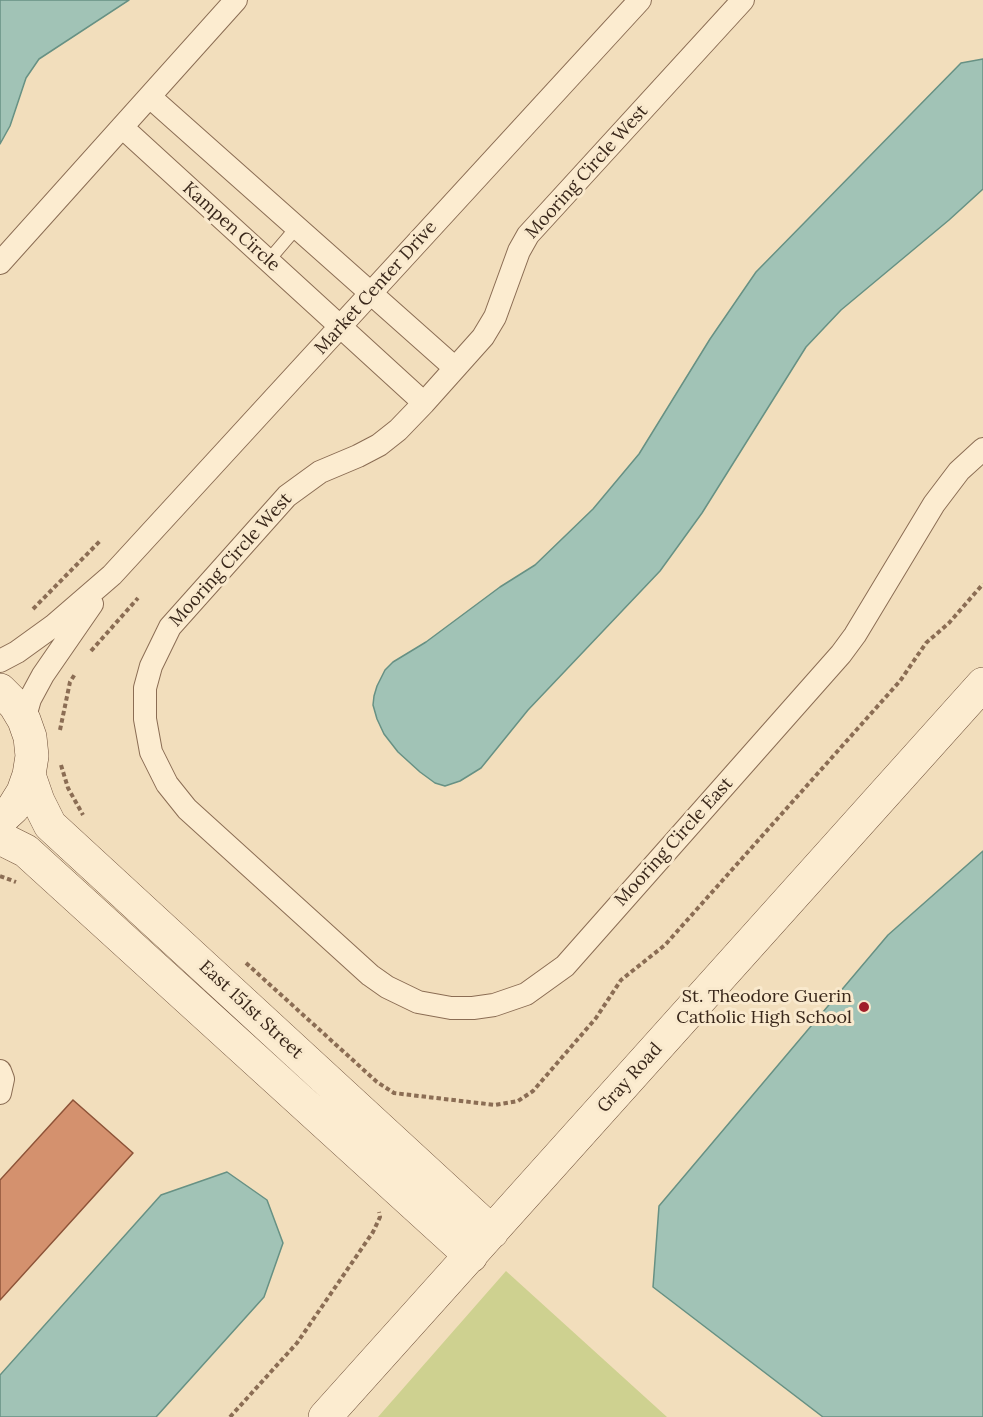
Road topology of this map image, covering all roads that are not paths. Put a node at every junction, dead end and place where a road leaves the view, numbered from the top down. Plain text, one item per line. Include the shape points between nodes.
1 (236, 0) edge
2 (640, 0) edge
3 (743, 0) edge
4 (150, 97) junction
5 (122, 127) junction
6 (297, 227) junction
7 (268, 261) junction
8 (0, 263) edge
9 (371, 293) junction
10 (341, 327) junction
11 (455, 368) junction
12 (424, 403) junction
13 (983, 449) edge
14 (112, 575) junction
15 (0, 661) edge
16 (983, 684) edge
17 (0, 690) edge
18 (24, 720) junction
19 (29, 775) junction
20 (0, 820) edge
21 (0, 838) edge
22 (279, 892) joint
23 (0, 1071) edge
24 (0, 1093) edge
25 (482, 1244) junction
26 (325, 1417) edge

1 - 4 street
2 - 9 street, Market Center Drive
3 - 11 street, Mooring Circle West via 528,235 495,317
4 - 5 street
4 - 6 street
5 - 7 street, Kampen Circle
5 - 8 street
6 - 7 lane
6 - 9 street
7 - 10 street, Kampen Circle
9 - 10 street, Market Center Drive
9 - 11 street
10 - 12 street, Kampen Circle
10 - 14 street, Market Center Drive
11 - 12 street, Mooring Circle West
12 - 22 street, Mooring Circle West via 379,445 320,472 287,496 170,627 151,666 145,719 151,752 167,784 187,808
13 - 22 street, Mooring Circle East via 959,471 934,504 841,654 565,966 526,994 473,1008 451,1008 410,998 370,975
14 - 15 street, Market Center Drive via 53,626
14 - 18 street, Market Center Drive via 43,675
16 - 25 street, Gray Road
17 - 18 street
18 - 19 street via 32,756
19 - 20 street via 18,800
19 - 25 street, East 151st Street via 50,825
21 - 25 street, East 151st Street via 26,851
23 - 24 street
25 - 26 street, Gray Road

